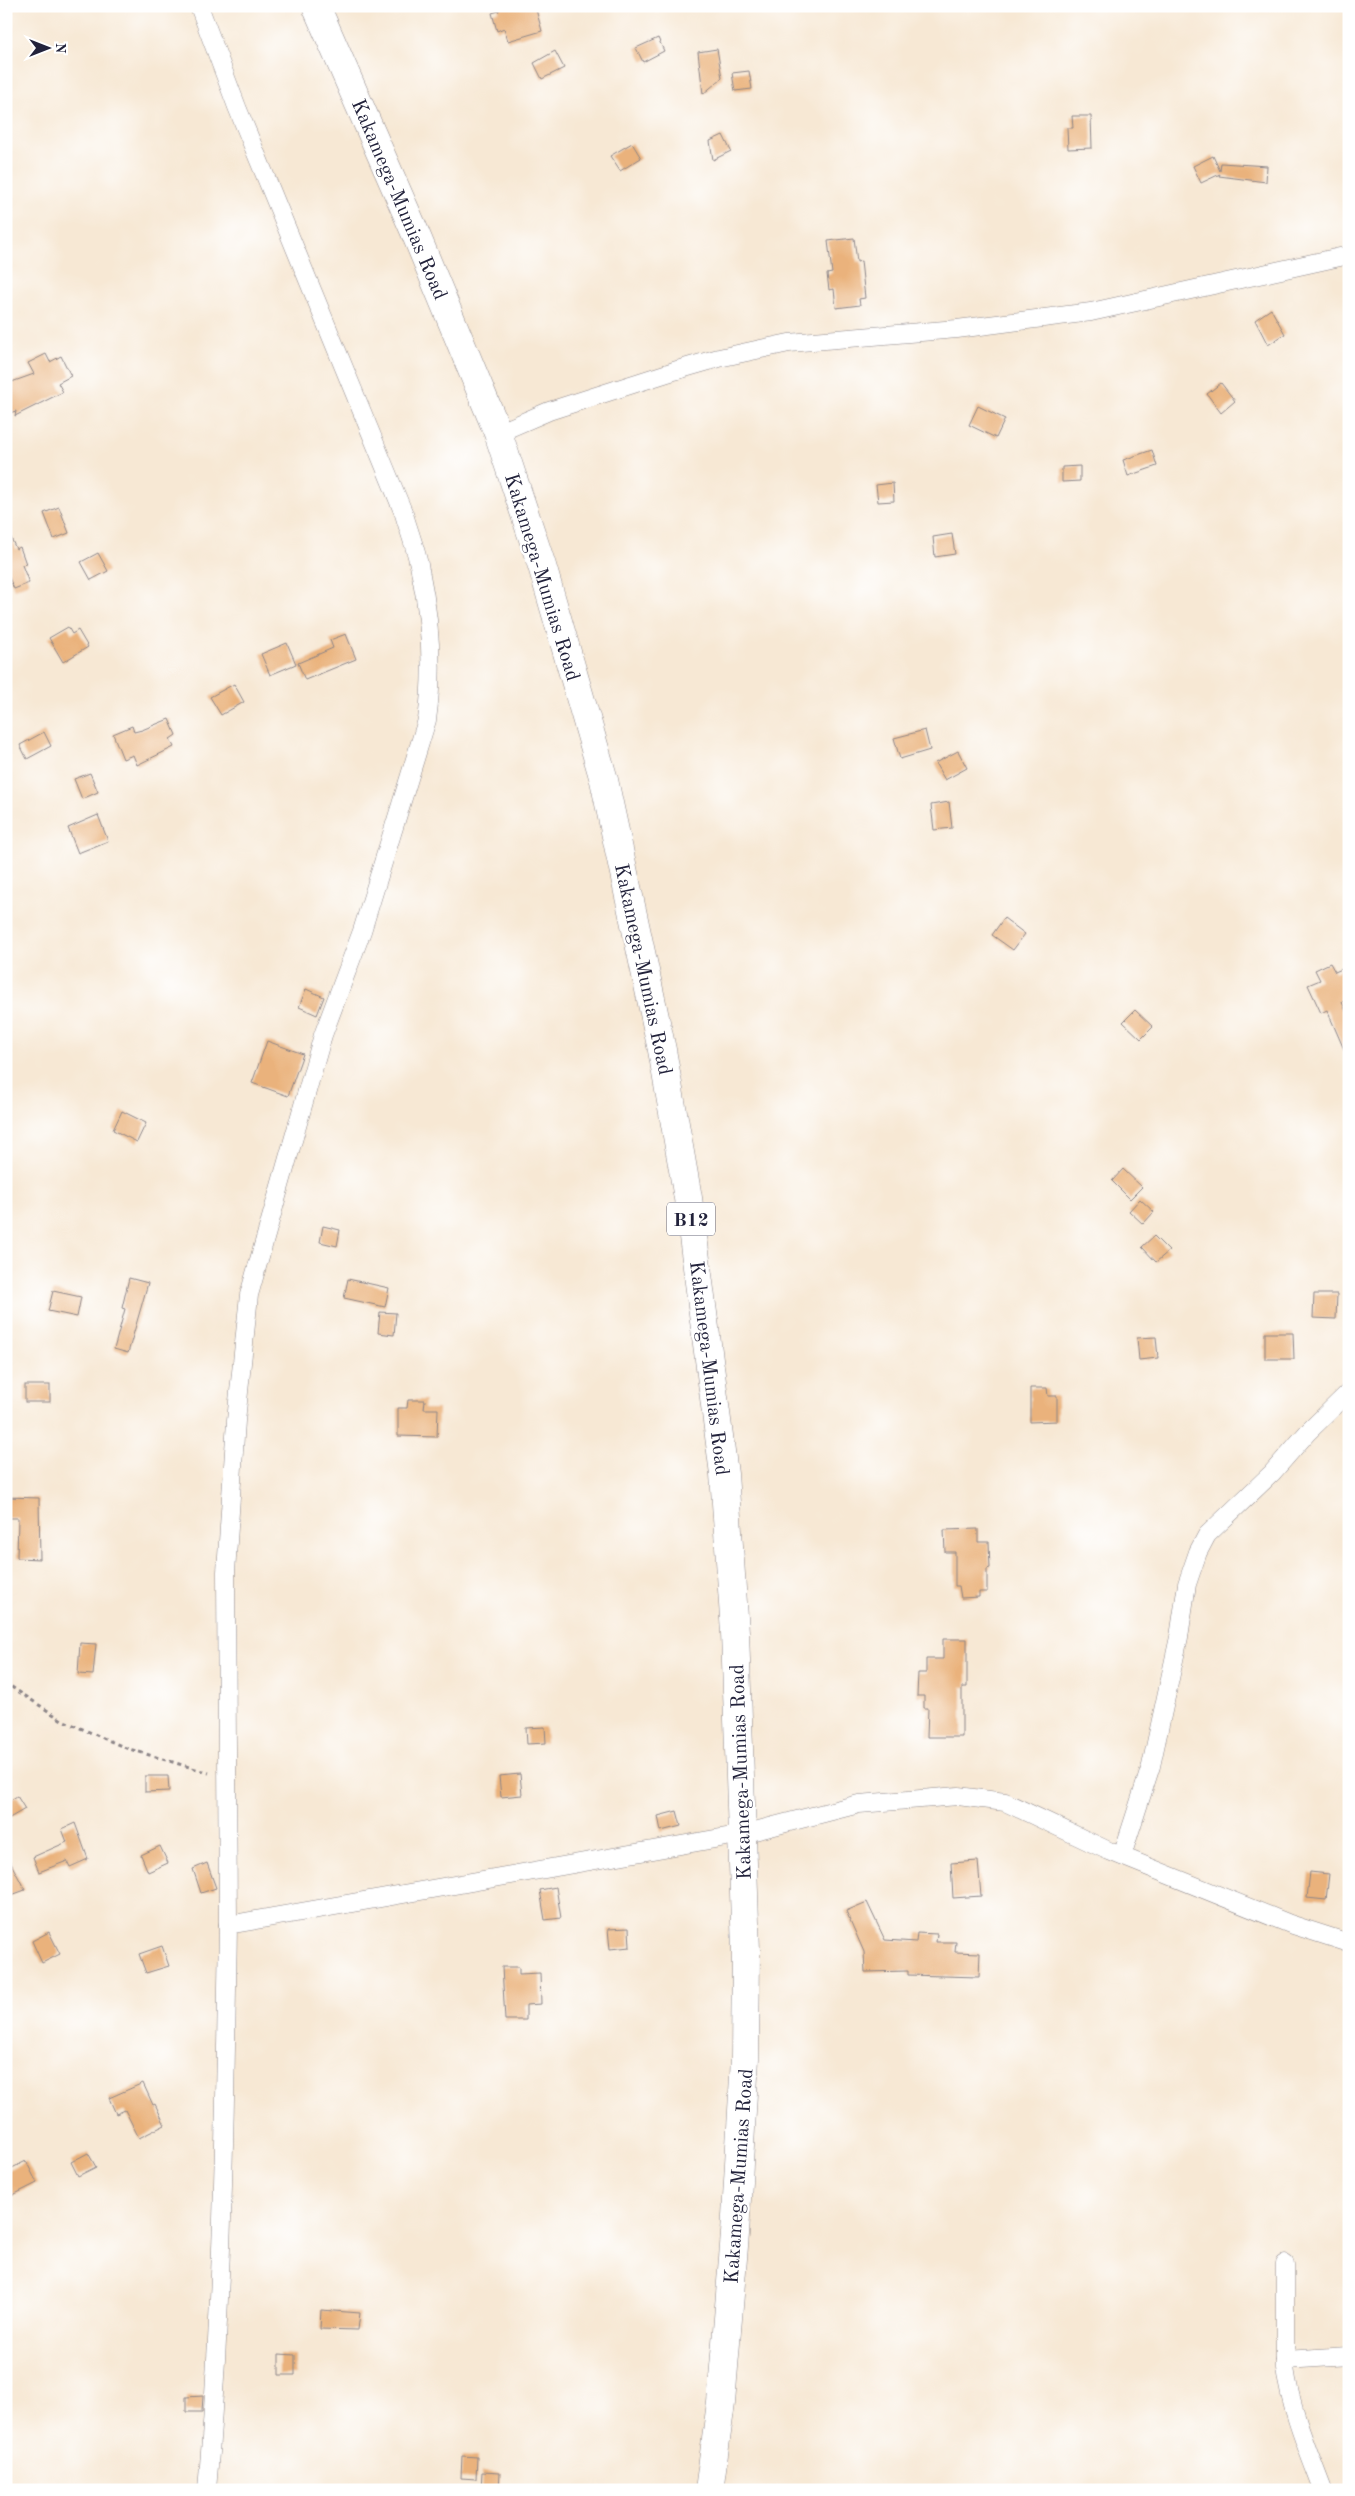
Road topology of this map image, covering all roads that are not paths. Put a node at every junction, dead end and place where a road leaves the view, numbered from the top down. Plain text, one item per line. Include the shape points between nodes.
1 (199, 6) edge
2 (316, 6) edge
3 (1349, 255) edge
4 (498, 433) junction
5 (1349, 1392) edge
6 (743, 1834) junction
7 (1122, 1856) junction
8 (228, 1925) junction
9 (1349, 1943) edge
10 (1285, 2264) dead end
11 (1349, 2356) edge
12 (1285, 2360) junction
13 (207, 2490) edge
14 (709, 2490) edge
15 (1323, 2490) edge

1 - 8 street via 236,107 404,514 420,569 430,648 431,691 427,720 362,931 323,1035 249,1295 226,1572
2 - 4 highway, Kakamega-Mumias Road / B12
3 - 4 street via 1091,312 771,347 674,371 549,412
4 - 6 highway, Kakamega-Mumias Road / B12 via 542,566 604,780 662,1050 690,1207 724,1474 735,1632
5 - 7 street via 1207,1535 1198,1552 1187,1584 1151,1766
6 - 7 street via 859,1804 958,1796 1005,1802
6 - 8 street
6 - 14 highway, Kakamega-Mumias Road / B12 via 746,2058 721,2402
7 - 9 street via 1290,1924
8 - 13 street via 225,2134 215,2401
10 - 12 street
11 - 12 street
12 - 15 street via 1292,2402

